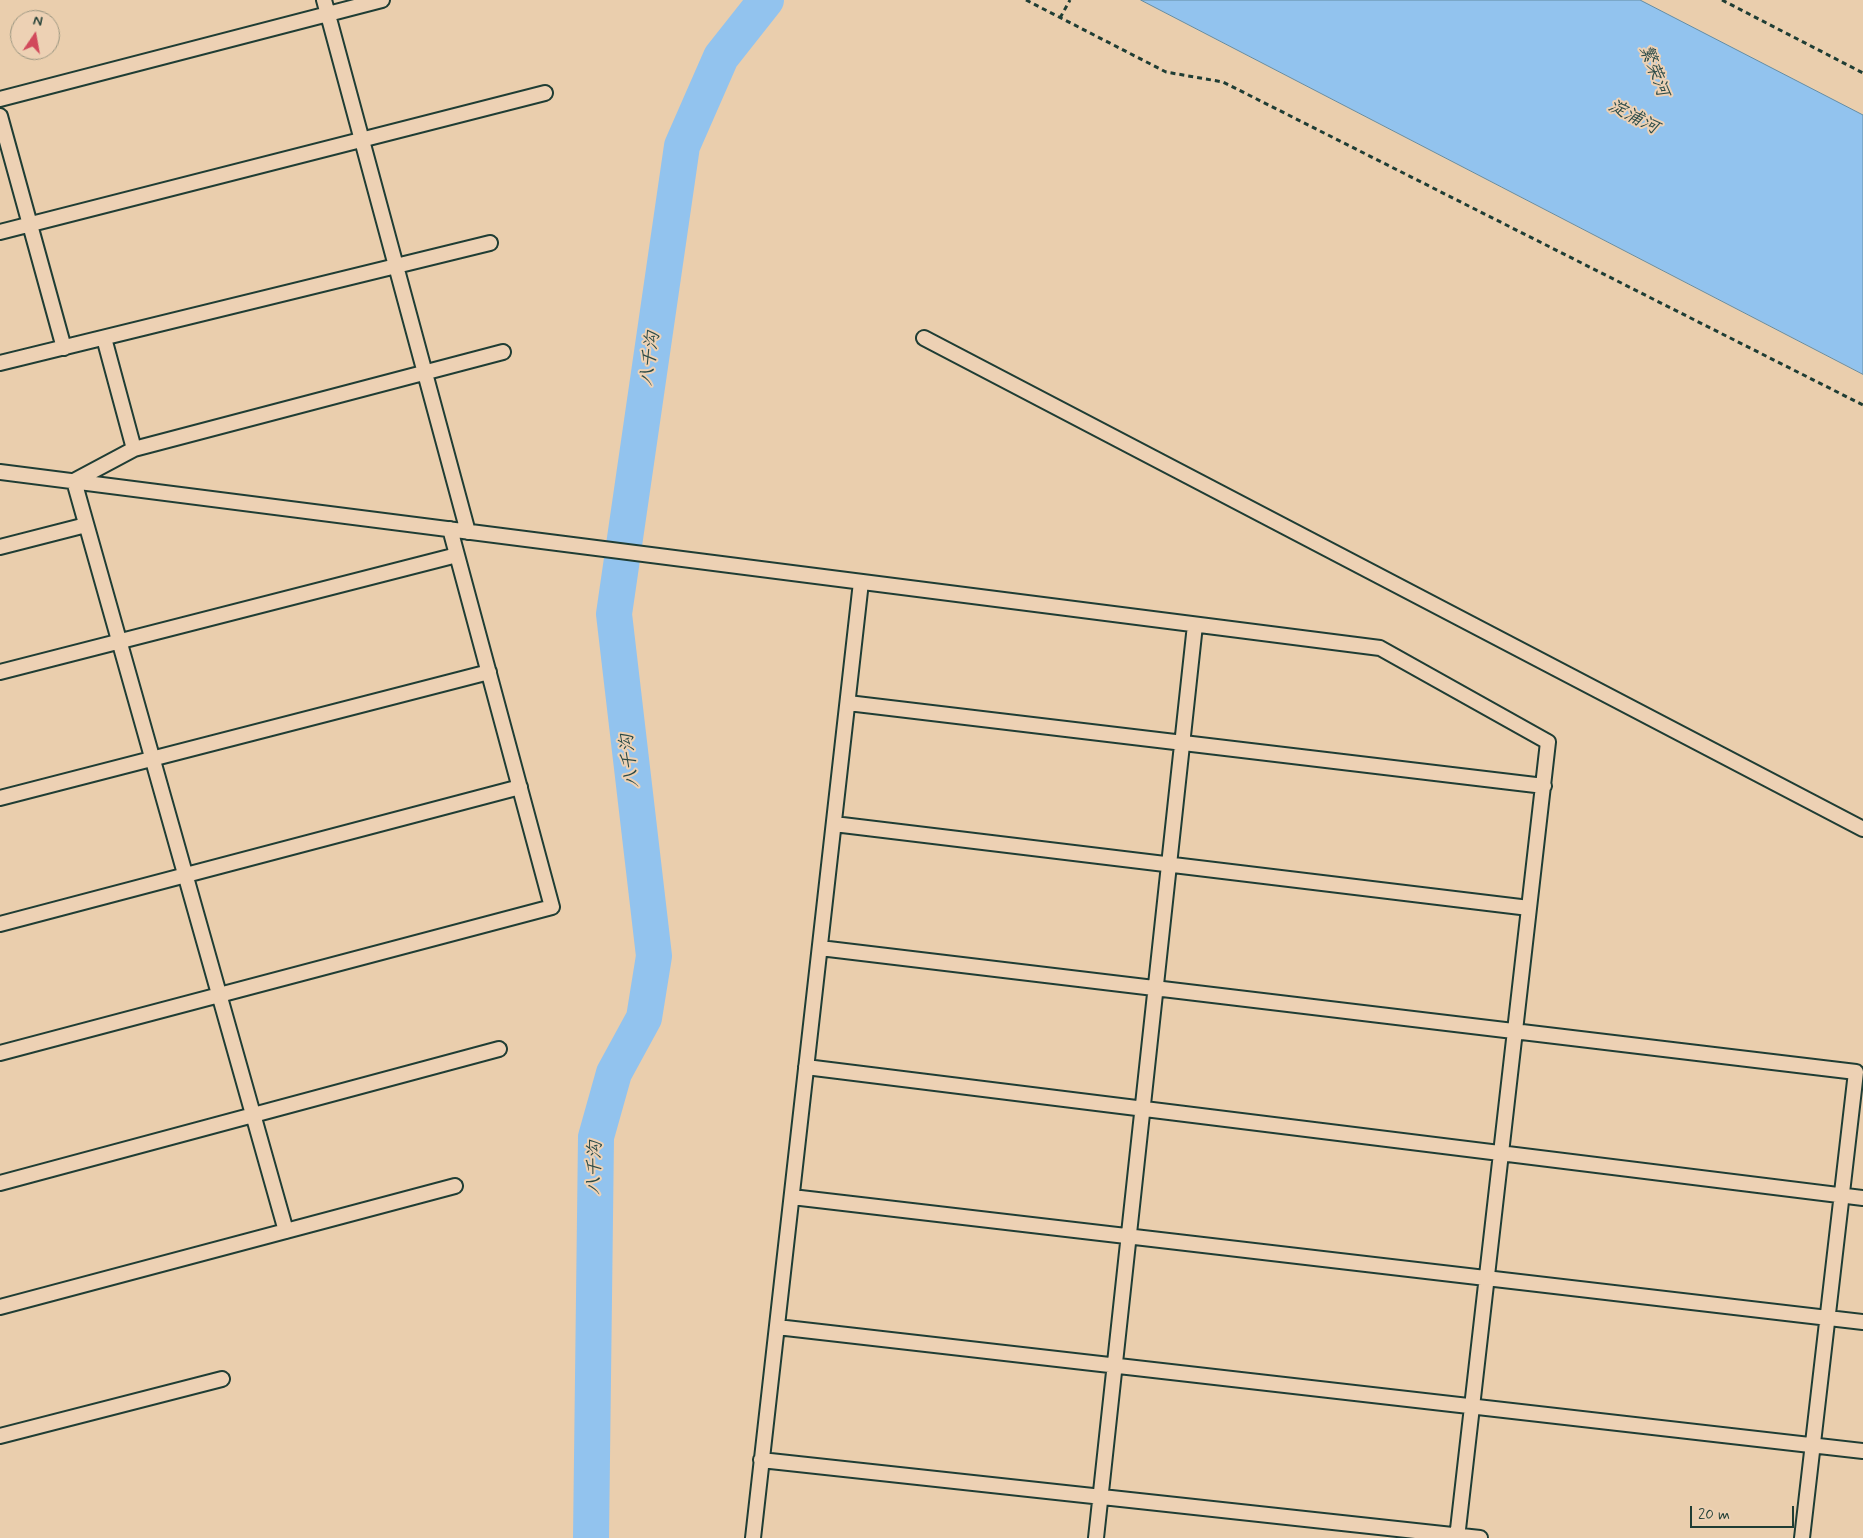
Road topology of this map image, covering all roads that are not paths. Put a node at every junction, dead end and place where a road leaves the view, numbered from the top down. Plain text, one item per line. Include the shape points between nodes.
1 (324, 0) edge
2 (382, 0) edge
3 (328, 14) junction
4 (545, 93) dead end
5 (0, 99) edge
6 (0, 116) edge
7 (362, 140) junction
8 (30, 224) junction
9 (0, 232) edge
10 (490, 243) dead end
11 (396, 266) junction
12 (104, 338) junction
13 (924, 338) dead end
14 (64, 348) junction
15 (503, 352) dead end
16 (0, 363) edge
17 (426, 372) junction
18 (134, 449) junction
19 (0, 472) edge
20 (74, 481) junction
21 (86, 525) junction
22 (450, 530) junction
23 (468, 532) junction
24 (0, 546) edge
25 (457, 554) junction
26 (861, 582) junction
27 (1195, 625) junction
28 (119, 641) junction
29 (0, 672) edge
30 (489, 672) junction
31 (848, 703) junction
32 (1182, 743) junction
33 (152, 759) junction
34 (1544, 786) junction
35 (520, 787) junction
36 (0, 798) edge
37 (834, 824) junction
38 (1863, 829) edge
39 (1169, 865) junction
40 (185, 875) junction
41 (1529, 908) junction
42 (0, 924) edge
43 (820, 948) junction
44 (1156, 988) junction
45 (219, 995) junction
46 (1515, 1032) junction
47 (499, 1049) dead end
48 (0, 1053) edge
49 (806, 1067) junction
50 (1143, 1109) junction
51 (253, 1115) junction
52 (1501, 1153) junction
53 (0, 1183) edge
54 (454, 1186) dead end
55 (1842, 1195) junction
56 (792, 1196) junction
57 (1863, 1198) edge
58 (286, 1230) junction
59 (1129, 1236) junction
60 (1487, 1278) junction
61 (0, 1307) edge
62 (1827, 1318) junction
63 (1863, 1322) edge
64 (777, 1327) junction
65 (1115, 1366) junction
66 (222, 1379) dead end
67 (1472, 1406) junction
68 (0, 1436) edge
69 (1813, 1445) junction
70 (1863, 1451) edge
71 (762, 1460) junction
72 (1100, 1497) junction
73 (1457, 1537) edge
74 (753, 1538) edge
75 (1096, 1538) edge
76 (1480, 1538) edge
77 (1802, 1538) edge

1 - 3 lane
2 - 3 lane
3 - 5 lane
3 - 7 lane
4 - 7 lane
6 - 8 lane
7 - 8 lane
7 - 11 lane
8 - 9 lane
8 - 14 lane
10 - 11 lane
11 - 12 lane
11 - 17 lane
12 - 14 lane
12 - 18 lane
13 - 38 lane
14 - 16 lane
15 - 17 lane
17 - 18 lane
17 - 23 lane
18 - 20 lane
19 - 20 lane
20 - 21 lane
20 - 22 lane
21 - 24 lane
21 - 28 lane
22 - 23 lane
22 - 25 lane
23 - 26 lane
25 - 28 lane
25 - 30 lane
26 - 27 lane
26 - 31 lane
27 - 32 lane
27 - 34 lane via 1380,648 1548,742
28 - 29 lane
28 - 33 lane
30 - 33 lane
30 - 35 lane
31 - 32 lane
31 - 37 lane
32 - 34 lane
32 - 39 lane
33 - 36 lane
33 - 40 lane
34 - 41 lane
35 - 40 lane
35 - 45 lane via 552,907
37 - 39 lane
37 - 43 lane
39 - 41 lane
39 - 44 lane
40 - 42 lane
40 - 45 lane
41 - 46 lane
43 - 44 lane
43 - 49 lane
44 - 46 lane
44 - 50 lane
45 - 48 lane
45 - 51 lane
46 - 52 lane
46 - 55 lane via 1856,1072
47 - 51 lane
49 - 50 lane
49 - 56 lane
50 - 52 lane
50 - 59 lane
51 - 53 lane
51 - 58 lane
52 - 55 lane
52 - 60 lane
54 - 58 lane
55 - 57 lane
55 - 62 lane
56 - 59 lane
56 - 64 lane
58 - 61 lane
59 - 60 lane
59 - 65 lane
60 - 62 lane
60 - 67 lane
62 - 63 lane
62 - 69 lane
64 - 65 lane
64 - 71 lane
65 - 67 lane
65 - 72 lane
66 - 68 lane
67 - 69 lane
67 - 73 lane
69 - 70 lane
69 - 77 lane
71 - 72 lane
71 - 74 lane
72 - 73 lane
72 - 75 lane
73 - 76 lane

